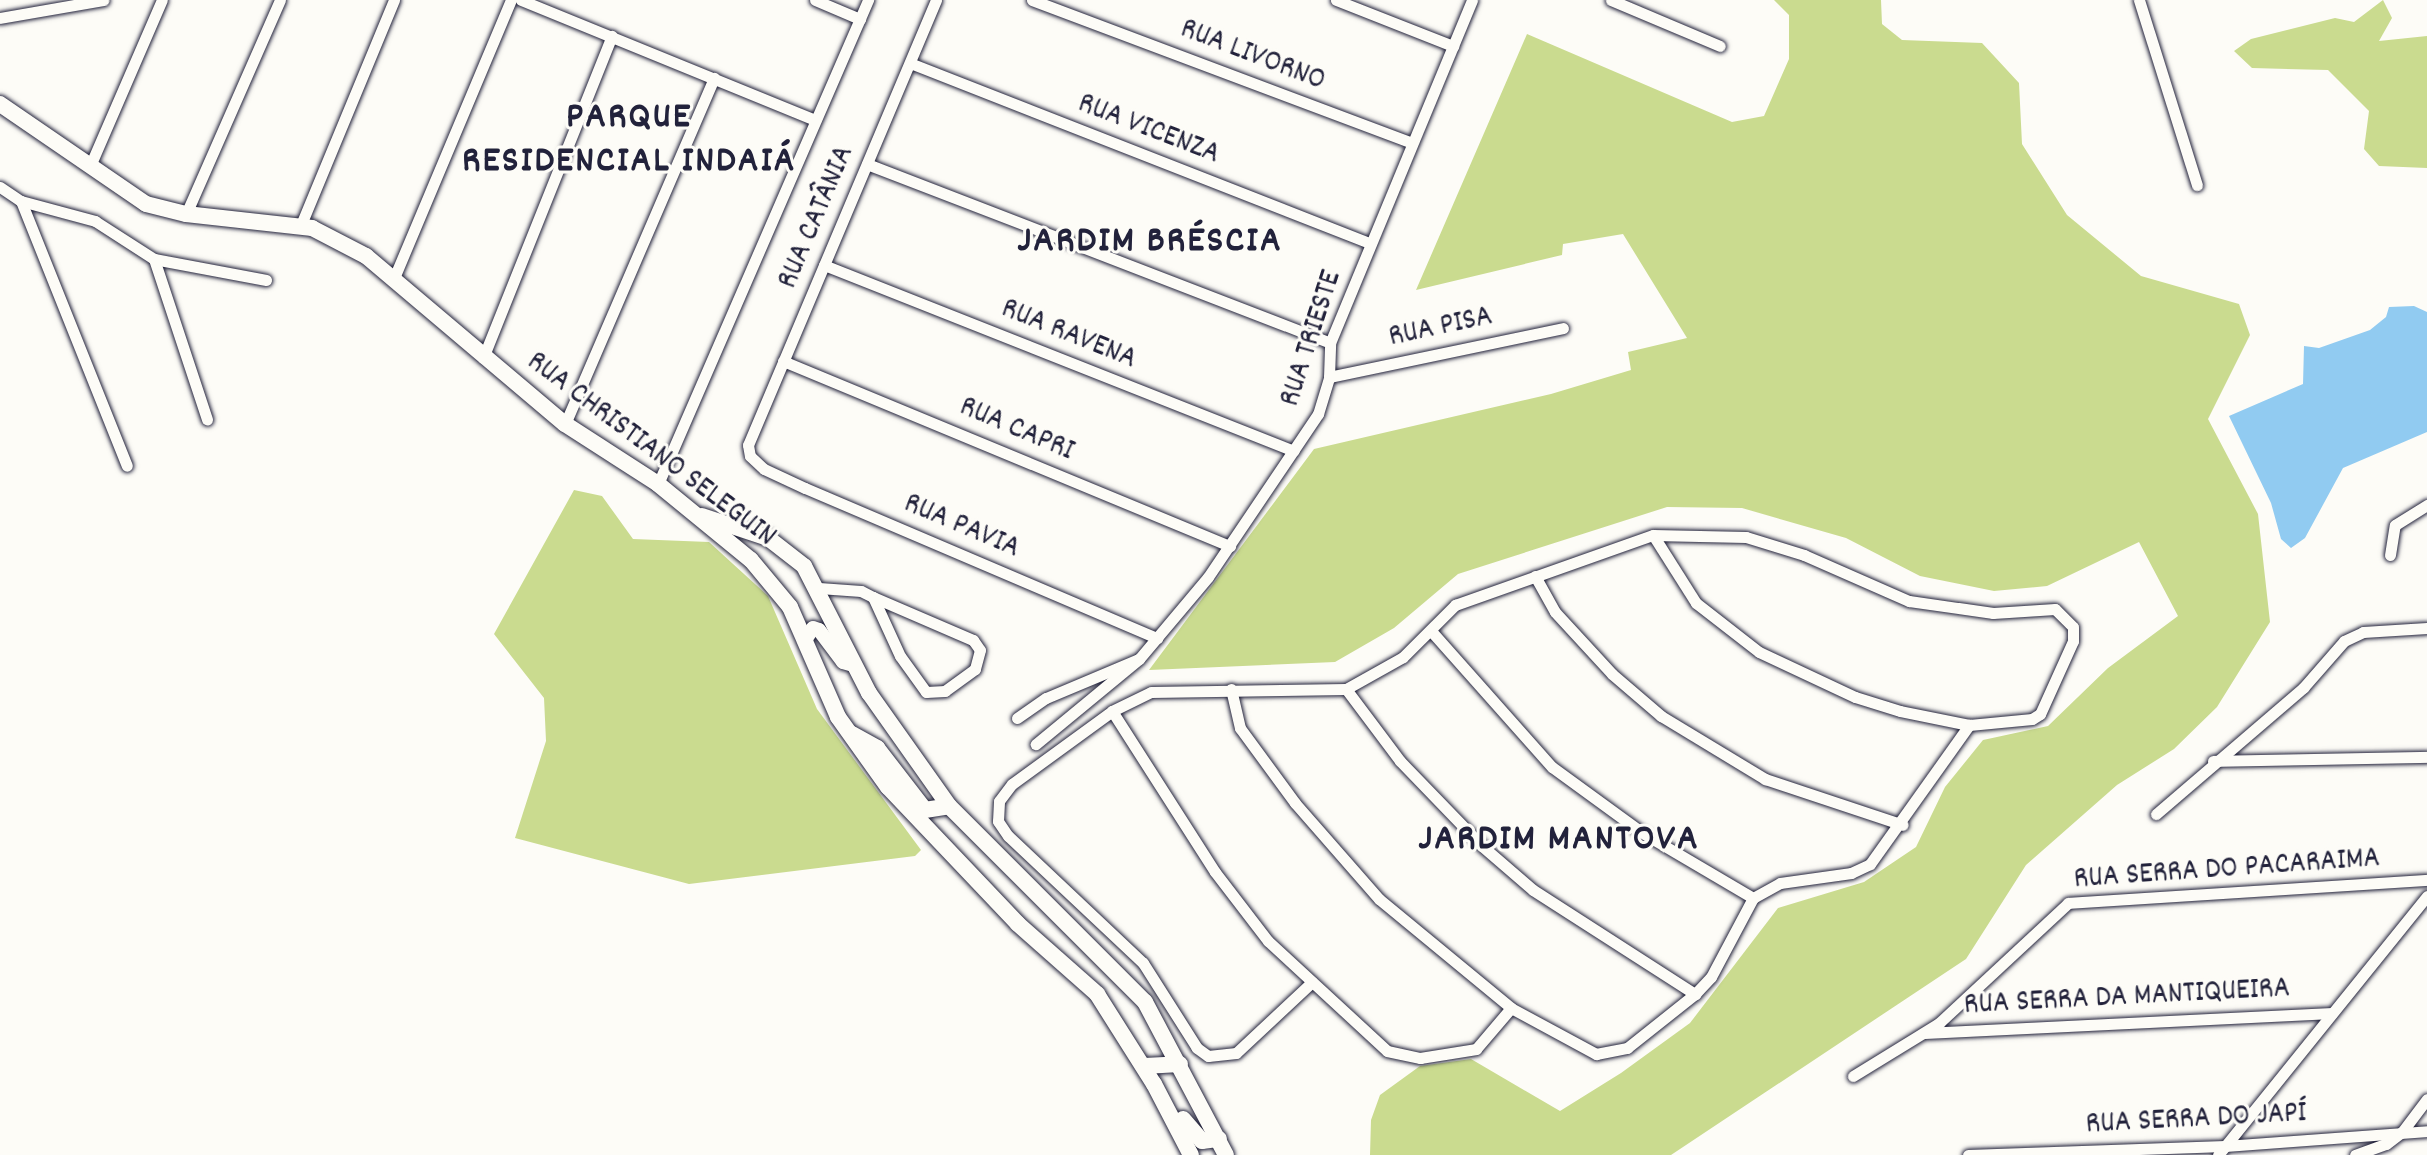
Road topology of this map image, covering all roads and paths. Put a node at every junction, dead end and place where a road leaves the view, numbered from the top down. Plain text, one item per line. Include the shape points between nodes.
1 (103, 0) edge
2 (162, 0) edge
3 (280, 0) edge
4 (394, 0) edge
5 (511, 0) edge
6 (521, 0) edge
7 (815, 0) edge
8 (868, 0) edge
9 (936, 0) edge
10 (1032, 0) edge
11 (1336, 0) edge
12 (1472, 0) edge
13 (1611, 0) edge
14 (2139, 0) edge
15 (0, 18) edge
16 (860, 19) junction
17 (612, 36) junction
18 (1453, 46) junction
19 (1720, 46) dead end
20 (910, 63) junction
21 (714, 78) junction
22 (0, 104) edge
23 (815, 120) junction
24 (1412, 143) junction
25 (867, 164) junction
26 (90, 166) junction
27 (2197, 185) dead end
28 (0, 187) edge
29 (21, 201) junction
30 (186, 214) junction
31 (300, 227) junction
32 (1370, 243) junction
33 (154, 259) junction
34 (824, 265) junction
35 (394, 278) junction
36 (266, 280) dead end
37 (1563, 328) dead end
38 (1330, 343) junction
39 (483, 358) junction
40 (783, 361) junction
41 (1329, 377) junction
42 (207, 419) dead end
43 (565, 424) junction
44 (1294, 451) junction
45 (750, 456) joint
46 (127, 466) dead end
47 (658, 484) junction
48 (2427, 505) edge
49 (697, 514) junction
50 (1653, 535) junction
51 (1230, 546) junction
52 (2390, 555) dead end
53 (1535, 576) junction
54 (819, 588) junction
55 (873, 597) junction
56 (902, 610) junction
57 (2427, 628) edge
58 (1432, 632) junction
59 (891, 636) junction
60 (1157, 638) junction
61 (805, 640) junction
62 (1139, 659) junction
63 (853, 665) junction
64 (1231, 689) junction
65 (1346, 689) junction
66 (1112, 711) junction
67 (1017, 718) dead end
68 (1969, 725) junction
69 (847, 731) junction
70 (1036, 744) dead end
71 (2427, 757) edge
72 (2213, 761) junction
73 (949, 806) junction
74 (2156, 814) dead end
75 (1903, 825) junction
76 (2427, 880) edge
77 (2427, 896) edge
78 (1753, 898) junction
79 (1312, 982) junction
80 (1695, 994) junction
81 (1511, 1008) junction
82 (2332, 1013) junction
83 (1925, 1033) junction
84 (1180, 1064) junction
85 (1144, 1066) junction
86 (1853, 1076) dead end
87 (2427, 1099) edge
88 (1166, 1106) junction
89 (2427, 1131) edge
90 (2402, 1132) junction
91 (1219, 1139) junction
92 (2221, 1151) edge
93 (1191, 1155) edge
94 (1226, 1155) edge
95 (1968, 1155) edge
96 (2355, 1155) edge

1 - 15 street
2 - 26 street
3 - 30 street
4 - 31 street
5 - 35 street
6 - 17 street
7 - 16 street
8 - 16 street
9 - 20 street, RUA CATÂNIA
10 - 24 street, RUA LIVORNO
11 - 18 street
12 - 18 street, RUA TRIESTE
13 - 19 street
14 - 27 street
16 - 23 street
17 - 21 street
17 - 39 street
18 - 24 street, RUA TRIESTE
20 - 25 street, RUA CATÂNIA
20 - 32 street, RUA VICENZA
21 - 23 street
21 - 43 street
22 - 26 main road, RUA CHRISTIANO SELEGUIN
23 - 47 street
24 - 32 street, RUA TRIESTE
25 - 34 street, RUA CATÂNIA
25 - 38 street
26 - 30 main road, RUA CHRISTIANO SELEGUIN via 146,204
28 - 29 street
29 - 33 street via 95,221
29 - 46 street
30 - 31 main road, RUA CHRISTIANO SELEGUIN
31 - 35 main road, RUA CHRISTIANO SELEGUIN via 337,238
32 - 38 street, RUA TRIESTE
33 - 36 street
33 - 42 street
34 - 40 street, RUA CATÂNIA
34 - 44 street, RUA RAVENA
35 - 39 main road, RUA CHRISTIANO SELEGUIN
37 - 41 street, RUA PISA
38 - 41 street, RUA TRIESTE
39 - 43 main road, RUA CHRISTIANO SELEGUIN
40 - 45 street, RUA CATÂNIA via 748,445
40 - 51 street, RUA CAPRI
41 - 44 street, RUA TRIESTE via 1318,414
43 - 47 main road, RUA CHRISTIANO SELEGUIN
44 - 51 street, RUA TRIESTE
45 - 60 street, RUA PAVIA via 764,469 805,488
47 - 49 main road, RUA CHRISTIANO SELEGUIN
48 - 52 street via 2395,525
49 - 54 main road via 777,543
49 - 61 main road, RUA CHRISTIANO SELEGUIN via 776,584
50 - 53 street
50 - 68 street via 1696,603 1759,652 1855,697
50 - 68 street via 1746,537 1804,555 1909,601 1993,613 2055,609 2073,627 2073,641 2040,714
51 - 60 street, RUA TRIESTE
53 - 58 street via 1455,605
53 - 75 street via 1555,612 1612,674 1661,716 1765,779
54 - 55 street via 845,588
54 - 63 main road
55 - 56 street
55 - 59 street
56 - 59 street
56 - 59 street via 973,640 980,660 945,691 926,692
57 - 72 street via 2353,635 2332,651 2303,688
58 - 65 street via 1403,657
58 - 78 street via 1552,767 1641,832
60 - 62 street, RUA TRIESTE
61 - 63 street via 813,628 819,630 843,662
61 - 69 main road, RUA CHRISTIANO SELEGUIN
62 - 67 street, RUA TRIESTE via 1046,698
62 - 70 street, RUA TRIESTE
63 - 73 main road
64 - 65 street
64 - 66 street via 1151,692
64 - 81 street via 1240,728 1379,899
65 - 80 street via 1400,761 1482,846 1533,890
66 - 79 street via 1215,872 1268,941
66 - 79 street via 1012,784 999,801 998,821 1008,836 1143,963 1197,1048 1208,1056 1236,1053
68 - 75 street
69 - 73 main road via 877,748 925,810
69 - 85 main road, RUA CHRISTIANO SELEGUIN via 904,806 1018,924 1097,994
71 - 72 street
72 - 74 street
73 - 84 main road via 1115,967 1145,1002
75 - 78 street via 1870,864 1851,873 1780,883
76 - 83 street, RUA SERRA DO PACARAIMA via 2068,903
77 - 82 street
78 - 80 street via 1711,977
79 - 81 street via 1356,1026 1403,1058 1481,1047
80 - 81 street via 1627,1048 1610,1054 1576,1047
82 - 83 street, RUA SERRA DA MANTIQUEIRA
82 - 92 street
83 - 86 street, RUA SERRA DO PACARAIMA
84 - 85 main road
84 - 91 main road
85 - 88 main road, RUA CHRISTIANO SELEGUIN
87 - 90 street
88 - 91 main road via 1180,1114 1202,1141
88 - 93 main road, RUA CHRISTIANO SELEGUIN
89 - 90 street, RUA SERRA DO JAPÍ
90 - 92 street, RUA SERRA DO JAPÍ
90 - 96 street
91 - 94 main road
92 - 95 street, RUA SERRA DO JAPÍ

